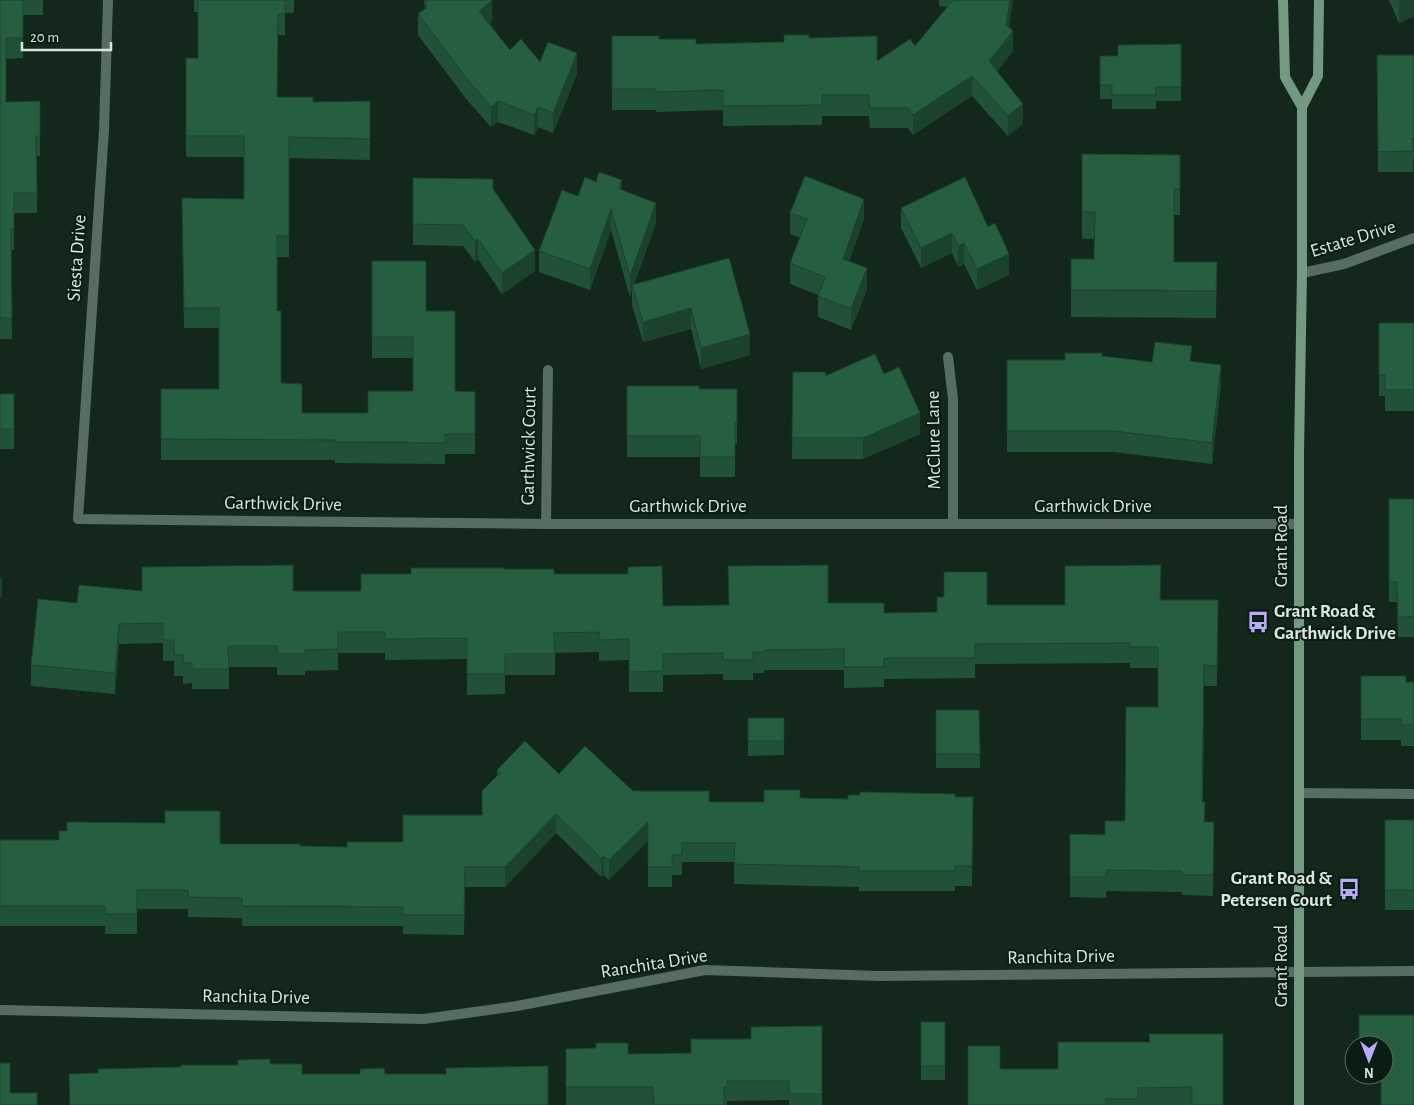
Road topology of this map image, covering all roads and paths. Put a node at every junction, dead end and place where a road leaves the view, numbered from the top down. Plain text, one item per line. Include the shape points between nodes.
1 (108, 0) edge
2 (1283, 0) edge
3 (1319, 0) edge
4 (1302, 107) junction
5 (1414, 238) edge
6 (1302, 273) junction
7 (948, 357) dead end
8 (548, 370) dead end
9 (78, 519) joint
10 (953, 523) junction
11 (546, 524) junction
12 (1299, 524) junction
13 (1300, 793) junction
14 (1414, 794) edge
15 (1414, 971) edge
16 (1299, 973) junction
17 (0, 1010) edge
18 (1299, 1105) edge

1 - 9 street, Siesta Drive via 104,130
2 - 4 main road, Grant Road via 1285,77
3 - 4 main road, Grant Road via 1318,76
4 - 6 main road, Grant Road
5 - 6 street, Estate Drive via 1344,264
6 - 12 main road, Grant Road
7 - 10 street, McClure Lane via 953,399
8 - 11 street, Garthwick Court
9 - 11 street, Garthwick Drive
10 - 11 street, Garthwick Drive
10 - 12 street, Garthwick Drive
12 - 13 main road, Grant Road
13 - 14 street
13 - 16 main road, Grant Road
15 - 16 street, Ranchita Drive
16 - 17 street, Ranchita Drive via 879,976 705,970 518,1006 424,1018
16 - 18 main road, Grant Road

